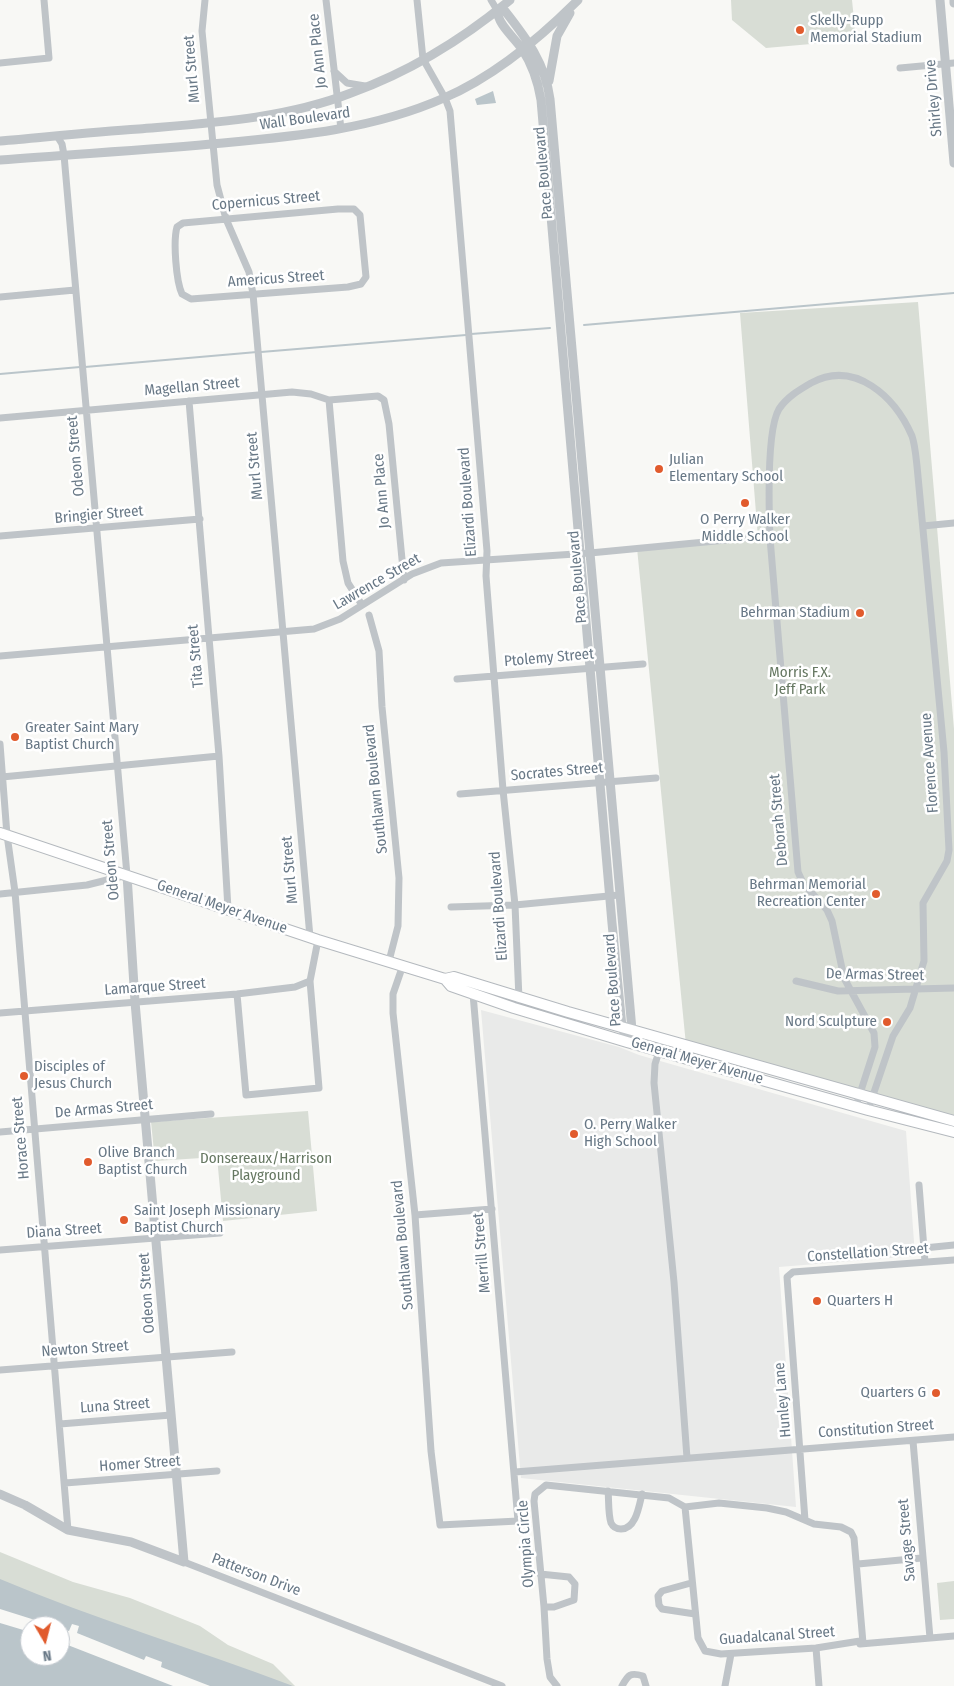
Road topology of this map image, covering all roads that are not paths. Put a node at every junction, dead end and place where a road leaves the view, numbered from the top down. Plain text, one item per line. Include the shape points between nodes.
1 (44, 0) edge
2 (205, 0) edge
3 (326, 0) edge
4 (418, 0) edge
5 (491, 0) edge
6 (510, 0) edge
7 (578, 0) edge
8 (940, 0) edge
9 (497, 10) junction
10 (530, 43) junction
11 (523, 50) junction
12 (423, 59) junction
13 (0, 63) edge
14 (950, 64) edge
15 (900, 68) dead end
16 (334, 72) junction
17 (367, 86) junction
18 (549, 89) junction
19 (337, 98) junction
20 (445, 98) junction
21 (546, 109) junction
22 (212, 123) junction
23 (341, 129) junction
24 (57, 136) junction
25 (0, 142) edge
26 (213, 144) junction
27 (64, 155) junction
28 (0, 160) edge
29 (954, 163) edge
30 (226, 219) junction
31 (366, 277) joint
32 (76, 290) junction
33 (253, 294) junction
34 (0, 297) edge
35 (184, 297) joint
36 (565, 312) junction
37 (262, 394) junction
38 (329, 400) junction
39 (384, 400) joint
40 (189, 401) junction
41 (86, 410) junction
42 (0, 418) edge
43 (581, 446) junction
44 (572, 447) junction
45 (200, 519) junction
46 (954, 523) edge
47 (923, 526) junction
48 (96, 529) junction
49 (0, 536) edge
50 (770, 538) junction
51 (585, 553) junction
52 (486, 560) junction
53 (404, 580) junction
54 (362, 605) junction
55 (369, 615) dead end
56 (283, 632) junction
57 (208, 638) junction
58 (107, 647) junction
59 (0, 656) edge
60 (642, 664) dead end
61 (595, 668) junction
62 (494, 677) junction
63 (457, 679) dead end
64 (0, 744) edge
65 (944, 752) junction
66 (954, 752) edge
67 (220, 756) junction
68 (117, 765) junction
69 (2, 777) junction
70 (656, 778) dead end
71 (604, 782) junction
72 (503, 790) junction
73 (460, 794) dead end
74 (4, 834) edge
75 (127, 875) junction
76 (15, 892) junction
77 (0, 894) edge
78 (614, 895) junction
79 (515, 905) junction
80 (452, 907) dead end
81 (228, 909) junction
82 (314, 938) junction
83 (389, 961) junction
84 (403, 965) junction
85 (310, 981) junction
86 (796, 982) dead end
87 (954, 988) edge
88 (475, 989) junction
89 (914, 991) junction
90 (852, 992) junction
91 (237, 994) junction
92 (520, 998) junction
93 (135, 1002) junction
94 (514, 1008) junction
95 (24, 1011) junction
96 (0, 1013) edge
97 (627, 1028) junction
98 (663, 1038) junction
99 (627, 1042) junction
100 (658, 1050) junction
101 (860, 1095) junction
102 (872, 1098) junction
103 (856, 1106) junction
104 (868, 1110) junction
105 (211, 1114) dead end
106 (146, 1120) junction
107 (954, 1121) edge
108 (34, 1129) junction
109 (0, 1132) edge
110 (954, 1132) edge
111 (919, 1185) dead end
112 (492, 1209) junction
113 (415, 1215) junction
114 (220, 1234) dead end
115 (157, 1238) junction
116 (954, 1245) edge
117 (44, 1247) junction
118 (924, 1248) junction
119 (0, 1250) edge
120 (954, 1260) edge
121 (925, 1262) junction
122 (787, 1278) joint
123 (232, 1352) dead end
124 (166, 1357) junction
125 (54, 1365) junction
126 (0, 1370) edge
127 (172, 1416) junction
128 (60, 1424) junction
129 (954, 1437) edge
130 (913, 1441) junction
131 (801, 1449) junction
132 (687, 1458) junction
133 (217, 1471) dead end
134 (515, 1472) junction
135 (177, 1475) junction
136 (65, 1483) junction
137 (608, 1491) junction
138 (0, 1494) edge
139 (642, 1494) junction
140 (685, 1507) junction
141 (805, 1520) junction
142 (518, 1521) joint
143 (68, 1530) junction
144 (922, 1558) junction
145 (184, 1562) junction
146 (858, 1564) junction
147 (540, 1574) junction
148 (691, 1583) junction
149 (544, 1607) junction
150 (695, 1614) junction
151 (954, 1636) edge
152 (930, 1638) junction
153 (862, 1643) junction
154 (816, 1648) junction
155 (731, 1654) junction
156 (491, 1683) edge
157 (502, 1686) edge
158 (557, 1686) edge
159 (622, 1686) edge
160 (646, 1686) edge
161 (725, 1686) edge
162 (819, 1686) edge

1 - 13 street via 49,58
2 - 22 street, Murl Street via 202,31
3 - 16 street, Jo Ann Place
4 - 12 street, Elizardi Boulevard
5 - 9 street, Pace Boulevard
6 - 9 street, Wall Boulevard
7 - 10 street, Wall Boulevard
7 - 18 street via 557,36
8 - 14 street, Shirley Drive
9 - 10 street, Pace Boulevard via 505,11
9 - 11 street, Pace Boulevard via 498,17
9 - 12 street, Wall Boulevard via 463,36
10 - 11 street, Wall Boulevard
10 - 18 street, Pace Boulevard
11 - 20 street, Wall Boulevard
11 - 21 street, Pace Boulevard
12 - 17 street, Wall Boulevard
12 - 20 street, Elizardi Boulevard
14 - 15 street
14 - 29 street, Shirley Drive
16 - 17 street via 352,85
16 - 19 street, Jo Ann Place
17 - 19 street, Wall Boulevard
18 - 21 street, Pace Boulevard
19 - 22 street, Wall Boulevard via 292,110
19 - 23 street, Jo Ann Place
20 - 23 street, Wall Boulevard via 384,119
20 - 52 street, Elizardi Boulevard via 450,111
21 - 36 street, Pace Boulevard
22 - 24 street, Wall Boulevard
22 - 26 street, Murl Street
23 - 26 street, Wall Boulevard
24 - 25 street, Wall Boulevard
24 - 27 street, Odeon Street
26 - 27 street, Wall Boulevard
26 - 30 street, Murl Street via 217,184
27 - 28 street, Wall Boulevard
27 - 32 street, Odeon Street
30 - 31 street, Copernicus Street via 338,209 357,211 364,240
30 - 33 street, Murl Street via 249,272
30 - 35 street, Copernicus Street via 188,222 178,226 179,282
31 - 33 street, Americus Street via 361,284 354,286
32 - 34 street
32 - 41 street, Odeon Street
33 - 35 street, Americus Street
33 - 37 street, Murl Street
36 - 43 street, Pace Boulevard
36 - 44 street, Pace Boulevard
37 - 38 street, Magellan Street via 300,392
37 - 40 street, Magellan Street
37 - 56 street, Murl Street
38 - 39 street, Magellan Street via 378,396
38 - 54 street via 343,561 348,583
39 - 53 street, Jo Ann Place via 391,438
40 - 41 street, Magellan Street
40 - 45 street, Tita Street
41 - 42 street, Magellan Street
41 - 48 street, Odeon Street
43 - 44 street
43 - 51 street, Pace Boulevard
44 - 51 street, Pace Boulevard
45 - 48 street, Bringier Street
45 - 57 street, Tita Street
46 - 47 street
47 - 50 street via 912,437 889,402 863,380 840,374 799,389 776,415 772,430
47 - 65 street, Florence Avenue
48 - 49 street, Bringier Street
48 - 58 street, Odeon Street
50 - 51 street, Lawrence Street
50 - 90 street, Deborah Street via 798,872 832,921 840,967
51 - 52 street, Lawrence Street
51 - 61 street, Pace Boulevard
52 - 53 street, Lawrence Street via 441,564 423,569
52 - 62 street, Elizardi Boulevard
53 - 54 street, Lawrence Street
54 - 56 street, Lawrence Street via 327,626
55 - 83 street, Southlawn Boulevard via 380,651 382,708 399,878 398,926
56 - 57 street, Lawrence Street
56 - 82 street, Murl Street
57 - 58 street, Lawrence Street
57 - 67 street, Tita Street
58 - 59 street, Lawrence Street
58 - 68 street, Odeon Street
60 - 61 street, Ptolemy Street
61 - 62 street, Ptolemy Street
61 - 71 street, Pace Boulevard
62 - 63 street, Ptolemy Street
62 - 72 street, Elizardi Boulevard
64 - 69 street, Horace Street
65 - 66 street
65 - 89 street, Florence Avenue via 949,850 947,861 923,903 926,948
67 - 68 street
67 - 81 street, Tita Street
68 - 69 street
68 - 75 street, Odeon Street
69 - 74 street, Horace Street
70 - 71 street, Socrates Street
71 - 72 street, Socrates Street
71 - 78 street, Pace Boulevard
72 - 73 street, Socrates Street
72 - 79 street, Elizardi Boulevard
74 - 75 main road, General Meyer Avenue
74 - 76 street, Horace Street
75 - 76 street via 88,886
75 - 81 main road, General Meyer Avenue
75 - 93 street, Odeon Street
76 - 77 street
76 - 95 street, Horace Street
78 - 79 street
78 - 97 street, Pace Boulevard
79 - 80 street
79 - 92 street, Elizardi Boulevard
81 - 82 main road, General Meyer Avenue
82 - 83 main road, General Meyer Avenue
82 - 85 street, Murl Street
83 - 84 main road, General Meyer Avenue
84 - 88 main road, General Meyer Avenue via 445,979 451,986
84 - 113 street, Southlawn Boulevard via 393,1008
85 - 91 street, Lamarque Street
85 - 91 street, Murl Street via 319,1088 246,1095
86 - 90 street, De Armas Street
87 - 89 street, De Armas Street
88 - 92 main road, General Meyer Avenue
88 - 94 main road, General Meyer Avenue
88 - 112 street, Merrill Street
89 - 90 street, De Armas Street
89 - 102 street, Florence Avenue via 910,1008 893,1036
90 - 101 street, Deborah Street via 874,1033 875,1047
91 - 93 street, Lamarque Street
92 - 94 street
92 - 97 main road, General Meyer Avenue
93 - 95 street, Lamarque Street
93 - 106 street, Odeon Street
94 - 99 main road, General Meyer Avenue
95 - 96 street, Lamarque Street
95 - 108 street, Horace Street
97 - 98 main road, General Meyer Avenue
97 - 99 street, Pace Boulevard
98 - 100 street
98 - 101 main road, General Meyer Avenue
99 - 100 main road, General Meyer Avenue
100 - 103 main road, General Meyer Avenue
100 - 132 street via 654,1083
101 - 102 main road, General Meyer Avenue
101 - 103 street, Deborah Street
102 - 104 street, Florence Avenue
102 - 107 main road, General Meyer Avenue
103 - 104 main road, General Meyer Avenue
104 - 110 main road, General Meyer Avenue
105 - 106 street, De Armas Street
106 - 108 street, De Armas Street
106 - 115 street, Odeon Street
108 - 109 street, De Armas Street
108 - 117 street, Horace Street
111 - 118 street
112 - 113 street
112 - 134 street, Merrill Street
113 - 142 street, Southlawn Boulevard via 440,1525
114 - 115 street, Diana Street
115 - 117 street, Diana Street
115 - 124 street, Odeon Street
116 - 118 street
117 - 119 street, Diana Street
117 - 125 street, Horace Street
118 - 121 street
120 - 121 street, Constellation Street
121 - 122 street, Constellation Street via 793,1272
122 - 131 street, Hunley Lane
123 - 124 street, Newton Street
124 - 125 street, Newton Street
124 - 127 street, Odeon Street
125 - 126 street, Newton Street
125 - 128 street, Horace Street
127 - 128 street, Luna Street
127 - 135 street, Odeon Street
128 - 136 street, Horace Street
129 - 130 street, Constitution Street
130 - 131 street, Constitution Street
130 - 144 street, Savage Street
131 - 132 street, Constitution Street
131 - 141 street, Hunley Lane
132 - 134 street, Constitution Street
133 - 135 street, Homer Street
134 - 142 street, Merrill Street
135 - 136 street, Homer Street
135 - 145 street, Odeon Street
136 - 143 street, Horace Street
137 - 139 street, Olympia Circle
137 - 139 street via 611,1522 622,1529 633,1522
137 - 147 street, Olympia Circle via 550,1485 535,1494
138 - 143 street, Patterson Drive
139 - 140 street, Olympia Circle via 669,1498
140 - 141 street via 719,1503 767,1508
140 - 148 street, Guadalcanal Street
141 - 146 street via 851,1532
143 - 145 street, Patterson Drive via 131,1542
144 - 146 street
144 - 152 street, Savage Street
145 - 156 street, Patterson Drive
146 - 153 street
147 - 149 street, Olympia Circle
147 - 149 street via 569,1577 575,1584 574,1600
148 - 150 street, Guadalcanal Street
148 - 150 street via 662,1591 658,1599 662,1609
149 - 158 street, Olympia Circle via 548,1668
150 - 155 street, Guadalcanal Street via 702,1648 712,1654
151 - 152 street, Guadalcanal Street
152 - 153 street, Guadalcanal Street
153 - 154 street, Guadalcanal Street
154 - 155 street, Guadalcanal Street
154 - 162 street
155 - 161 street
156 - 157 street, Patterson Drive
159 - 160 street via 627,1676 633,1673 643,1676

